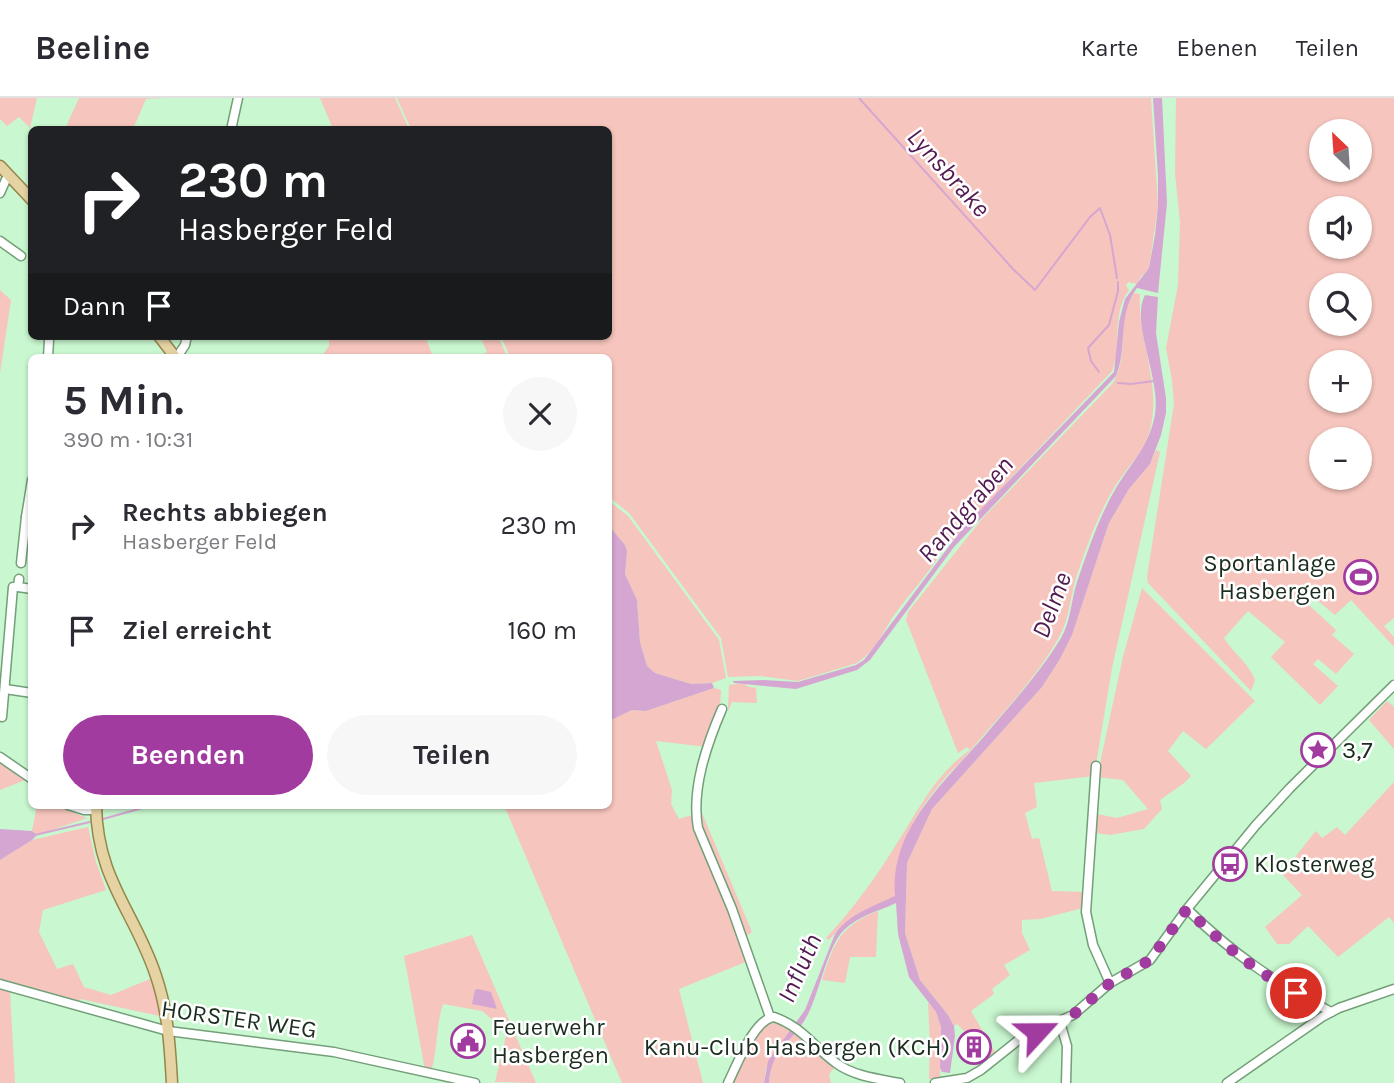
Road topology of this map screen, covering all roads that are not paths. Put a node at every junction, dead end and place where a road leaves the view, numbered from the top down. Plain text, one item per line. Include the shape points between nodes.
1 (238, 98) edge
2 (232, 126) edge
3 (0, 166) edge
4 (8, 175) junction
5 (0, 193) edge
6 (28, 196) edge
7 (0, 241) edge
8 (21, 256) dead end
9 (49, 340) dead end
10 (162, 340) edge
11 (48, 354) edge
12 (174, 354) edge
13 (28, 523) edge
14 (21, 563) dead end
15 (28, 587) edge
16 (1394, 685) edge
17 (5, 689) junction
18 (28, 692) edge
19 (722, 709) dead end
20 (2, 717) dead end
21 (0, 757) edge
22 (1096, 765) dead end
23 (28, 776) edge
24 (97, 813) edge
25 (1187, 909) junction
26 (1110, 983) junction
27 (0, 984) edge
28 (1394, 989) edge
29 (1331, 1012) junction
30 (770, 1017) junction
31 (1060, 1022) junction
32 (169, 1031) junction
33 (952, 1081) edge
34 (172, 1083) edge
35 (475, 1083) edge
36 (728, 1083) edge
37 (900, 1083) edge
38 (936, 1083) edge
39 (1066, 1083) edge
40 (1227, 1083) edge

1 - 2 street
3 - 4 main road
4 - 5 street
4 - 6 main road
7 - 8 street
9 - 11 street
10 - 12 main road
13 - 14 street
15 - 17 street via 19,583 13,587
16 - 25 street via 1290,788
17 - 18 street
17 - 20 street
19 - 30 street via 697,788 695,814
21 - 23 street
22 - 26 street via 1086,912 1093,945
24 - 32 main road via 106,869 156,974
25 - 26 street via 1150,960
25 - 29 street via 1248,963
26 - 31 street
27 - 32 street, HORSTER WEG
28 - 29 street
29 - 40 street
30 - 36 street via 756,1029
30 - 37 street via 800,1029 837,1065
31 - 33 street via 1021,1038 981,1070
31 - 39 street via 1068,1046
32 - 34 main road
32 - 35 street, HORSTER WEG via 334,1052
33 - 38 street

